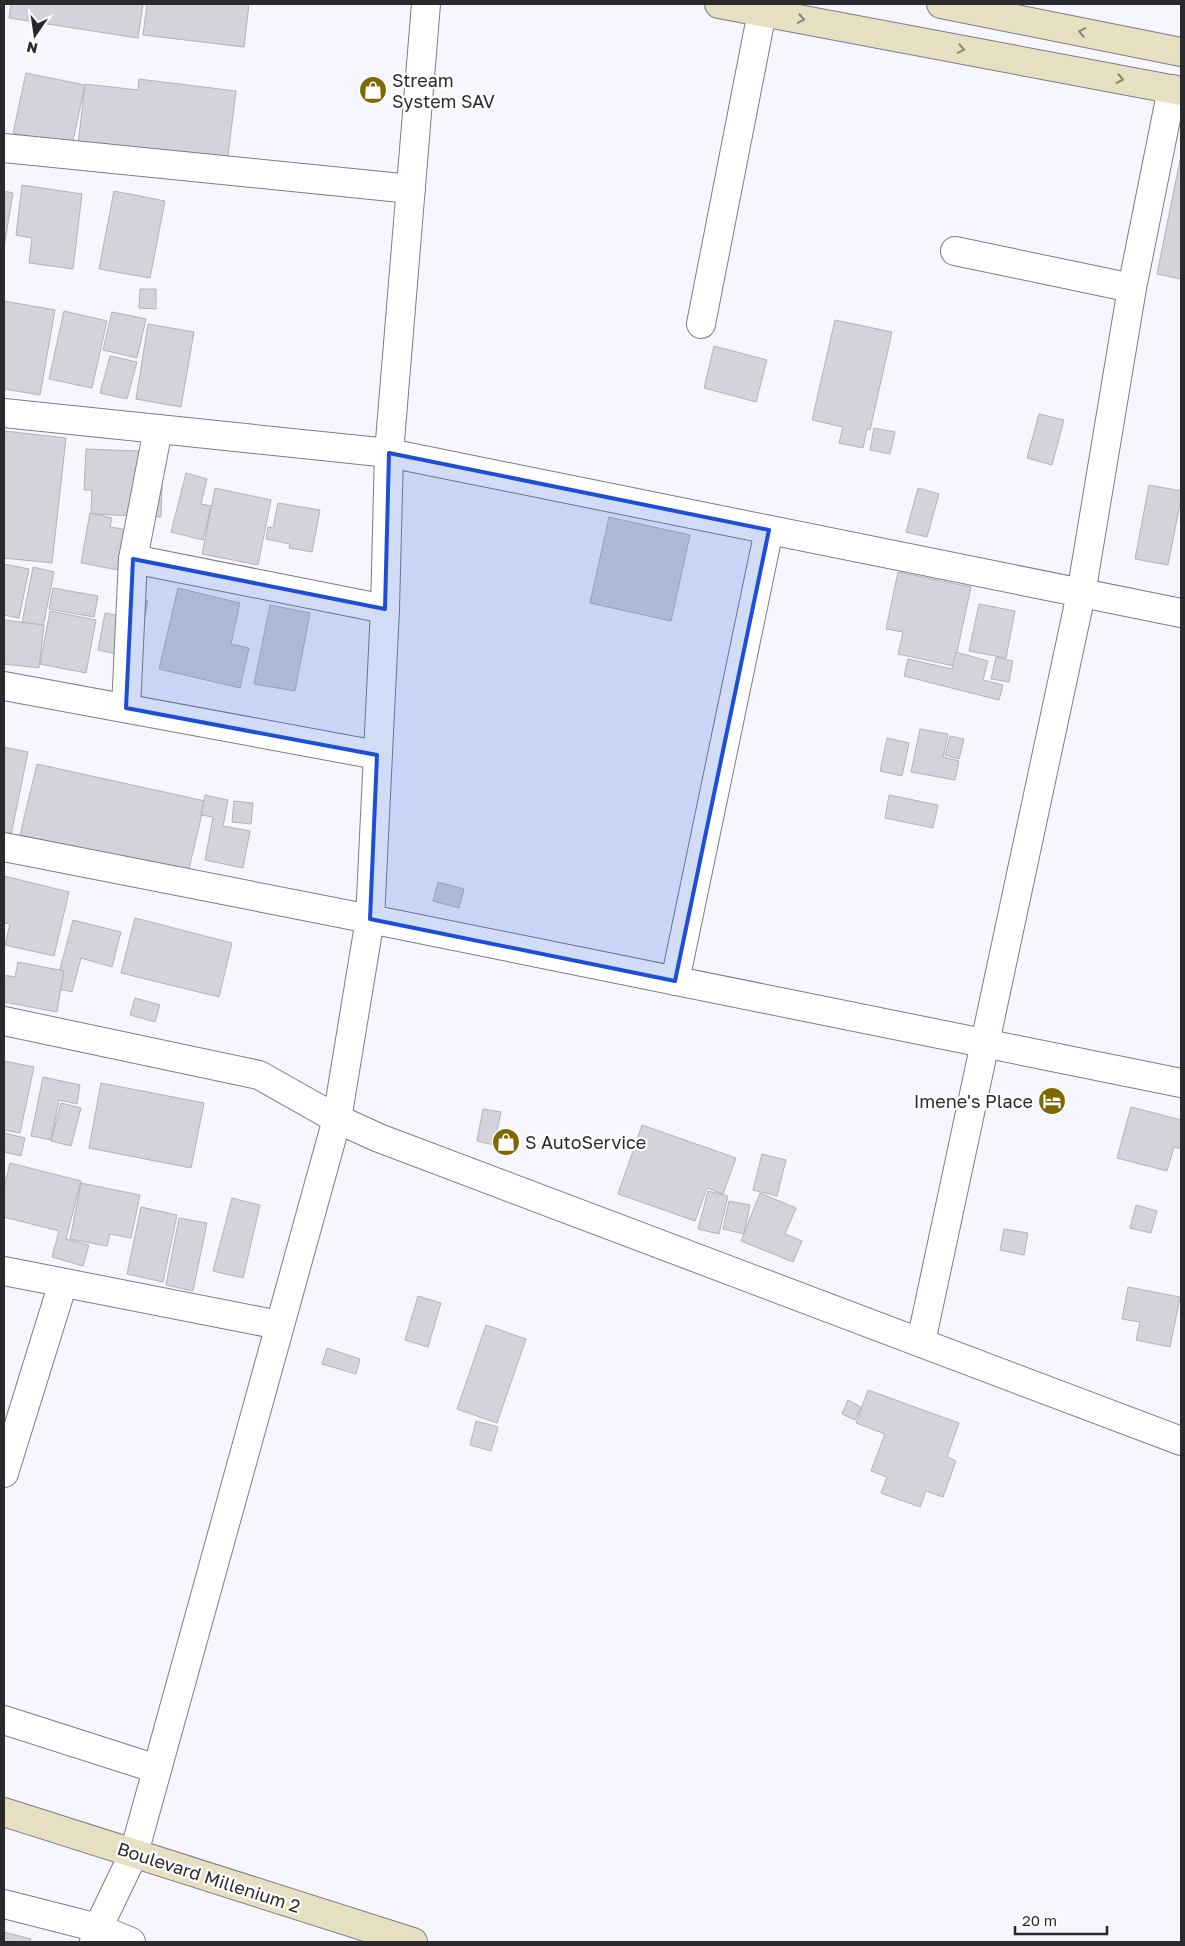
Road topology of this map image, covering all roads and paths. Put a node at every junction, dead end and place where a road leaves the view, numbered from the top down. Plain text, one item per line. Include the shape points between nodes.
1 (426, 4) edge
2 (719, 4) edge
3 (941, 4) edge
4 (762, 12) junction
5 (1181, 52) edge
6 (1177, 90) edge
7 (4, 148) edge
8 (410, 189) junction
9 (954, 252) dead end
10 (1132, 288) junction
11 (701, 324) dead end
12 (4, 413) edge
13 (158, 429) junction
14 (389, 453) junction
15 (769, 530) junction
16 (132, 559) junction
17 (1081, 594) junction
18 (385, 609) junction
19 (1181, 613) edge
20 (4, 686) edge
21 (126, 708) junction
22 (377, 755) junction
23 (4, 847) edge
24 (370, 919) junction
25 (675, 981) junction
26 (4, 1021) edge
27 (985, 1043) junction
28 (1181, 1083) edge
29 (337, 1119) junction
30 (4, 1271) edge
31 (63, 1283) junction
32 (279, 1324) junction
33 (921, 1342) junction
34 (1181, 1441) edge
35 (4, 1473) edge
36 (4, 1720) edge
37 (157, 1769) junction
38 (4, 1812) edge
39 (134, 1853) junction
40 (4, 1904) edge
41 (96, 1935) edge
42 (131, 1942) edge
43 (414, 1942) edge

1 - 8 street
2 - 4 street
5 -> 3 street
4 -> 6 street
4 - 11 street
6 - 10 street
7 - 8 street
8 - 14 street
9 - 10 street
10 - 17 street
12 - 13 street
13 - 14 street
13 - 16 street
14 - 15 street
14 - 18 street
15 - 17 street
15 - 25 street
16 - 18 street
16 - 21 street
17 - 19 street
17 - 27 street
18 - 22 street
20 - 21 street
21 - 22 street
22 - 24 street
23 - 24 street
24 - 25 street
24 - 29 street
25 - 27 street
26 - 29 street via 259,1075
27 - 28 street
27 - 33 street
29 - 32 street
29 - 33 street via 379,1138
30 - 31 street
31 - 32 street
31 - 35 street
32 - 37 street
33 - 34 street
36 - 37 street
37 - 39 street
38 - 39 street, Boulevard Millenium 2
39 - 41 street
39 - 43 street, Boulevard Millenium 2
40 - 41 street
41 - 42 street

